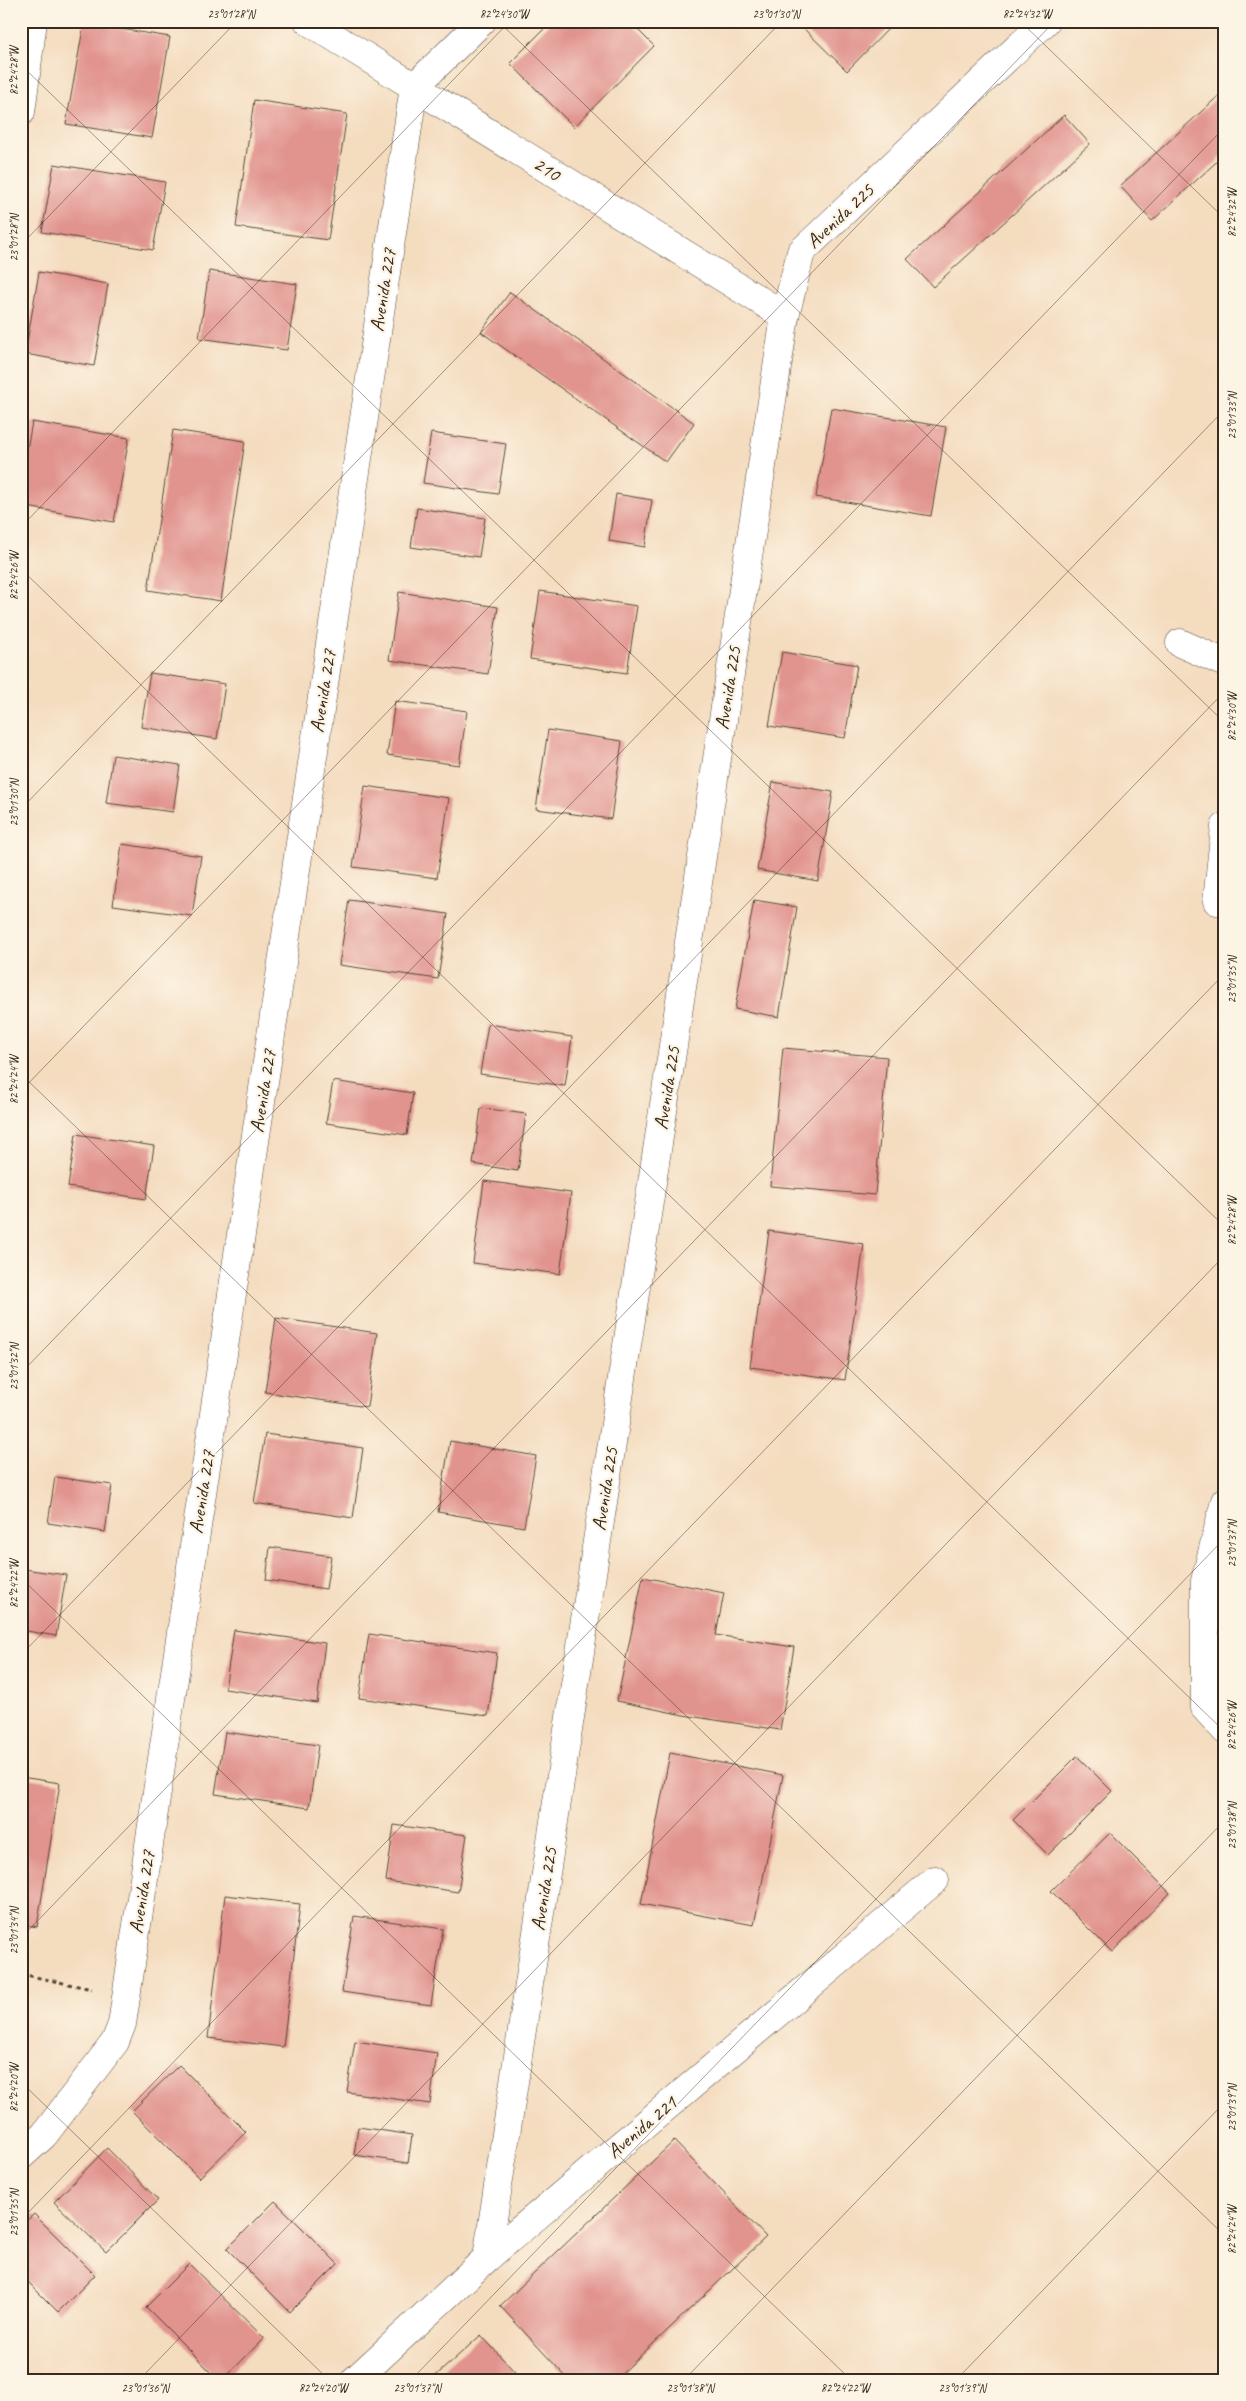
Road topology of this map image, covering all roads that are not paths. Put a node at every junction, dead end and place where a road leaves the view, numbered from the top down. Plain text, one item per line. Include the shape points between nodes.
1 (33, 21) edge
2 (308, 21) edge
3 (482, 21) edge
4 (1046, 21) edge
5 (414, 87) junction
6 (21, 112) edge
7 (785, 316) junction
8 (1180, 642) dead end
9 (1225, 662) edge
10 (1225, 827) edge
11 (1217, 901) dead end
12 (1225, 1501) edge
13 (1225, 1730) edge
14 (935, 1880) dead end
15 (21, 2156) edge
16 (487, 2258) junction
17 (355, 2380) edge

1 - 6 street
2 - 5 street, 210
3 - 5 street
4 - 7 street, Avenida 225 via 802,252
5 - 7 street, 210
5 - 15 street, Avenida 227 via 122,2024 115,2042 44,2135
7 - 16 street, Avenida 225
8 - 9 street
10 - 11 street
12 - 13 street via 1205,1581 1205,1708
14 - 16 street, Avenida 221
16 - 17 street, Avenida 221

